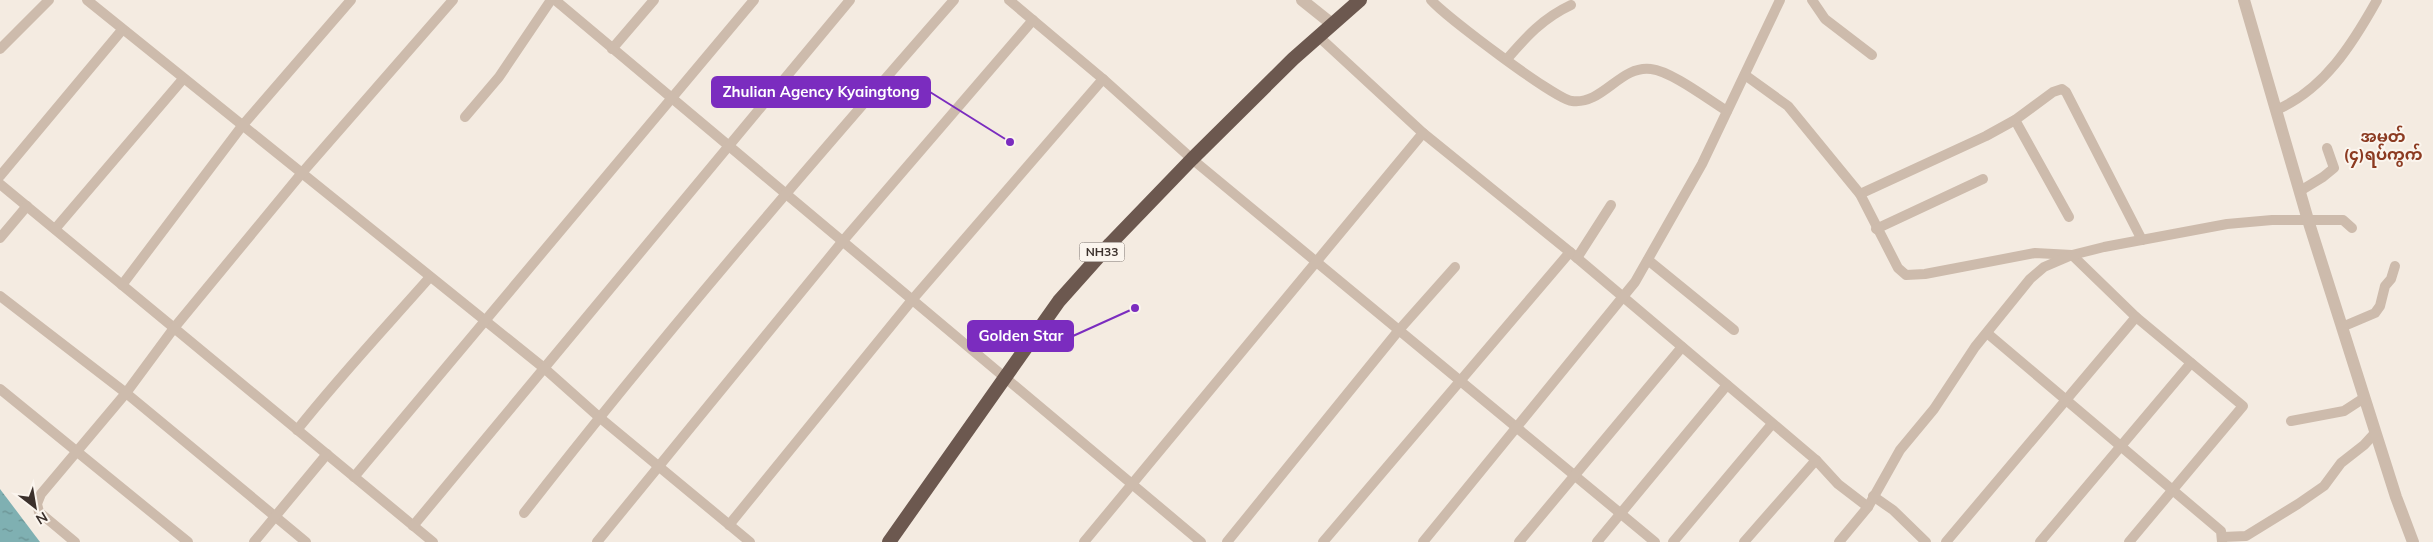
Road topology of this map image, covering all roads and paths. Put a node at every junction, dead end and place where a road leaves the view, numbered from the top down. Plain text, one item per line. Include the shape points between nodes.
1 (48, 0) edge
2 (87, 0) edge
3 (351, 0) edge
4 (453, 0) edge
5 (553, 0) edge
6 (654, 0) edge
7 (754, 0) edge
8 (850, 0) edge
9 (954, 0) edge
10 (1009, 0) edge
11 (1302, 0) edge
12 (1360, 0) edge
13 (1431, 0) edge
14 (1780, 0) edge
15 (1812, 0) edge
16 (2244, 0) edge
17 (2377, 0) edge
18 (1571, 5) dead end
19 (1033, 20) junction
20 (1332, 24) junction
21 (122, 30) junction
22 (1318, 36) junction
23 (0, 49) edge
24 (612, 49) junction
25 (1872, 55) dead end
26 (1507, 59) junction
27 (1745, 75) junction
28 (183, 79) junction
29 (1103, 79) junction
30 (670, 98) junction
31 (2276, 110) junction
32 (1727, 111) junction
33 (465, 117) dead end
34 (2015, 120) junction
35 (242, 126) junction
36 (1423, 133) junction
37 (728, 146) junction
38 (2327, 148) dead end
39 (1192, 158) junction
40 (301, 174) junction
41 (0, 176) edge
42 (1983, 180) dead end
43 (0, 184) edge
44 (2300, 191) junction
45 (784, 193) junction
46 (1860, 194) junction
47 (27, 206) junction
48 (1611, 206) dead end
49 (2069, 217) dead end
50 (2308, 220) junction
51 (2352, 228) dead end
52 (1876, 229) junction
53 (55, 230) junction
54 (0, 238) edge
55 (2142, 240) junction
56 (842, 242) junction
57 (1573, 255) junction
58 (2072, 255) junction
59 (1648, 260) junction
60 (1316, 261) junction
61 (2395, 266) dead end
62 (1455, 267) dead end
63 (430, 277) junction
64 (122, 285) junction
65 (0, 296) edge
66 (1624, 298) junction
67 (912, 300) junction
68 (2136, 317) junction
69 (485, 322) junction
70 (2342, 327) junction
71 (174, 328) junction
72 (1399, 330) junction
73 (1734, 330) dead end
74 (1987, 333) junction
75 (1682, 347) junction
76 (2191, 363) junction
77 (544, 368) junction
78 (1005, 378) junction
79 (1460, 380) junction
80 (1727, 385) junction
81 (0, 389) edge
82 (126, 393) junction
83 (2364, 398) junction
84 (2065, 400) junction
85 (599, 417) junction
86 (2291, 421) dead end
87 (1772, 424) junction
88 (1518, 428) junction
89 (297, 430) junction
90 (2375, 433) junction
91 (2120, 446) junction
92 (76, 452) junction
93 (327, 454) junction
94 (1816, 460) junction
95 (658, 466) junction
96 (1575, 475) junction
97 (354, 477) junction
98 (1132, 484) junction
99 (2173, 490) junction
100 (1872, 496) junction
101 (1868, 507) junction
102 (524, 513) dead end
103 (1621, 514) junction
104 (275, 517) junction
105 (729, 525) junction
106 (413, 526) junction
107 (2222, 540) edge
108 (75, 542) edge
109 (188, 542) edge
110 (254, 542) edge
111 (306, 542) edge
112 (433, 542) edge
113 (596, 542) edge
114 (750, 542) edge
115 (889, 542) edge
116 (1084, 542) edge
117 (1201, 542) edge
118 (1227, 542) edge
119 (1323, 542) edge
120 (1424, 542) edge
121 (1520, 542) edge
122 (1597, 542) edge
123 (1655, 542) edge
124 (1673, 542) edge
125 (1744, 542) edge
126 (1839, 542) edge
127 (1926, 542) edge
128 (1946, 542) edge
129 (2040, 542) edge
130 (2129, 542) edge
131 (2413, 542) edge

1 - 23 street
2 - 21 street
3 - 35 street
4 - 40 street
5 - 24 street
5 - 33 street via 499,77
6 - 24 street
7 - 30 street
8 - 37 street
9 - 45 street
10 - 19 street
11 - 20 street
12 - 20 highway, NH33
13 - 26 street
14 - 27 street
15 - 25 street via 1825,19
16 - 31 street
17 - 31 street via 2359,32 2312,89 2288,106
18 - 26 street via 1554,12 1531,31
19 - 29 street
19 - 56 street
20 - 22 highway, NH33
21 - 28 street
21 - 41 street
22 - 36 street
22 - 39 highway, NH33
24 - 30 street
26 - 32 street via 1571,102 1595,97 1627,75 1650,68
27 - 32 street
27 - 46 street via 1788,106
28 - 35 street
28 - 53 street
29 - 39 street
29 - 67 street
30 - 37 street
30 - 69 street
31 - 44 street
32 - 59 street via 1702,164
34 - 46 street
34 - 49 street
34 - 55 street via 2053,92 2062,89 2066,92
35 - 40 street
35 - 64 street
36 - 57 street
36 - 60 street
37 - 45 street
37 - 77 street
38 - 44 street via 2334,168 2324,178
39 - 60 street
39 - 78 highway, NH33 via 1059,301
40 - 63 street
40 - 71 street
42 - 52 street
43 - 47 street
44 - 50 street
45 - 56 street
45 - 85 street
46 - 52 street
47 - 53 street
47 - 54 street
48 - 57 street
50 - 51 street via 2343,220
50 - 55 street via 2227,224
50 - 70 street
52 - 58 street via 1898,268 1906,274 1924,274 2035,253
53 - 64 street
55 - 58 street
56 - 67 street
56 - 95 street
57 - 66 street
57 - 79 street
58 - 68 street
58 - 74 street via 2044,267 2030,279
59 - 66 street
59 - 73 street
60 - 72 street
60 - 98 street
61 - 70 street via 2375,313
62 - 72 street
63 - 69 street
63 - 89 street via 336,380
64 - 71 street
65 - 82 street
66 - 75 street
66 - 88 street
67 - 78 street
67 - 105 street
68 - 76 street
68 - 84 street
69 - 77 street
69 - 97 street
70 - 83 street
71 - 82 street
71 - 89 street
72 - 79 street
72 - 118 street
74 - 84 street
74 - 100 street via 1934,409 1900,450
75 - 80 street
75 - 96 street
76 - 91 street
76 - 99 street via 2243,406
77 - 85 street
77 - 106 street
78 - 98 street
78 - 115 highway, NH33
79 - 88 street
79 - 119 street
80 - 87 street
80 - 103 street
81 - 92 street
82 - 92 street
82 - 104 street
83 - 86 street via 2344,411
83 - 90 street
84 - 91 street
84 - 128 street
85 - 95 street
85 - 102 street
87 - 94 street
87 - 124 street
88 - 96 street
88 - 120 street
89 - 93 street
90 - 107 street via 2341,463 2324,486 2246,536
90 - 131 street
91 - 99 street
91 - 129 street
92 - 108 street via 41,494 37,504 40,512
92 - 109 street
93 - 97 street
93 - 104 street
94 - 101 street via 1838,484
94 - 125 street
95 - 105 street
95 - 113 street
96 - 103 street
96 - 121 street
97 - 106 street
98 - 116 street
98 - 117 street
99 - 107 street via 2221,531
99 - 130 street
100 - 101 street
100 - 127 street
101 - 126 street
103 - 122 street
103 - 123 street
104 - 110 street
104 - 111 street
105 - 114 street
106 - 112 street

